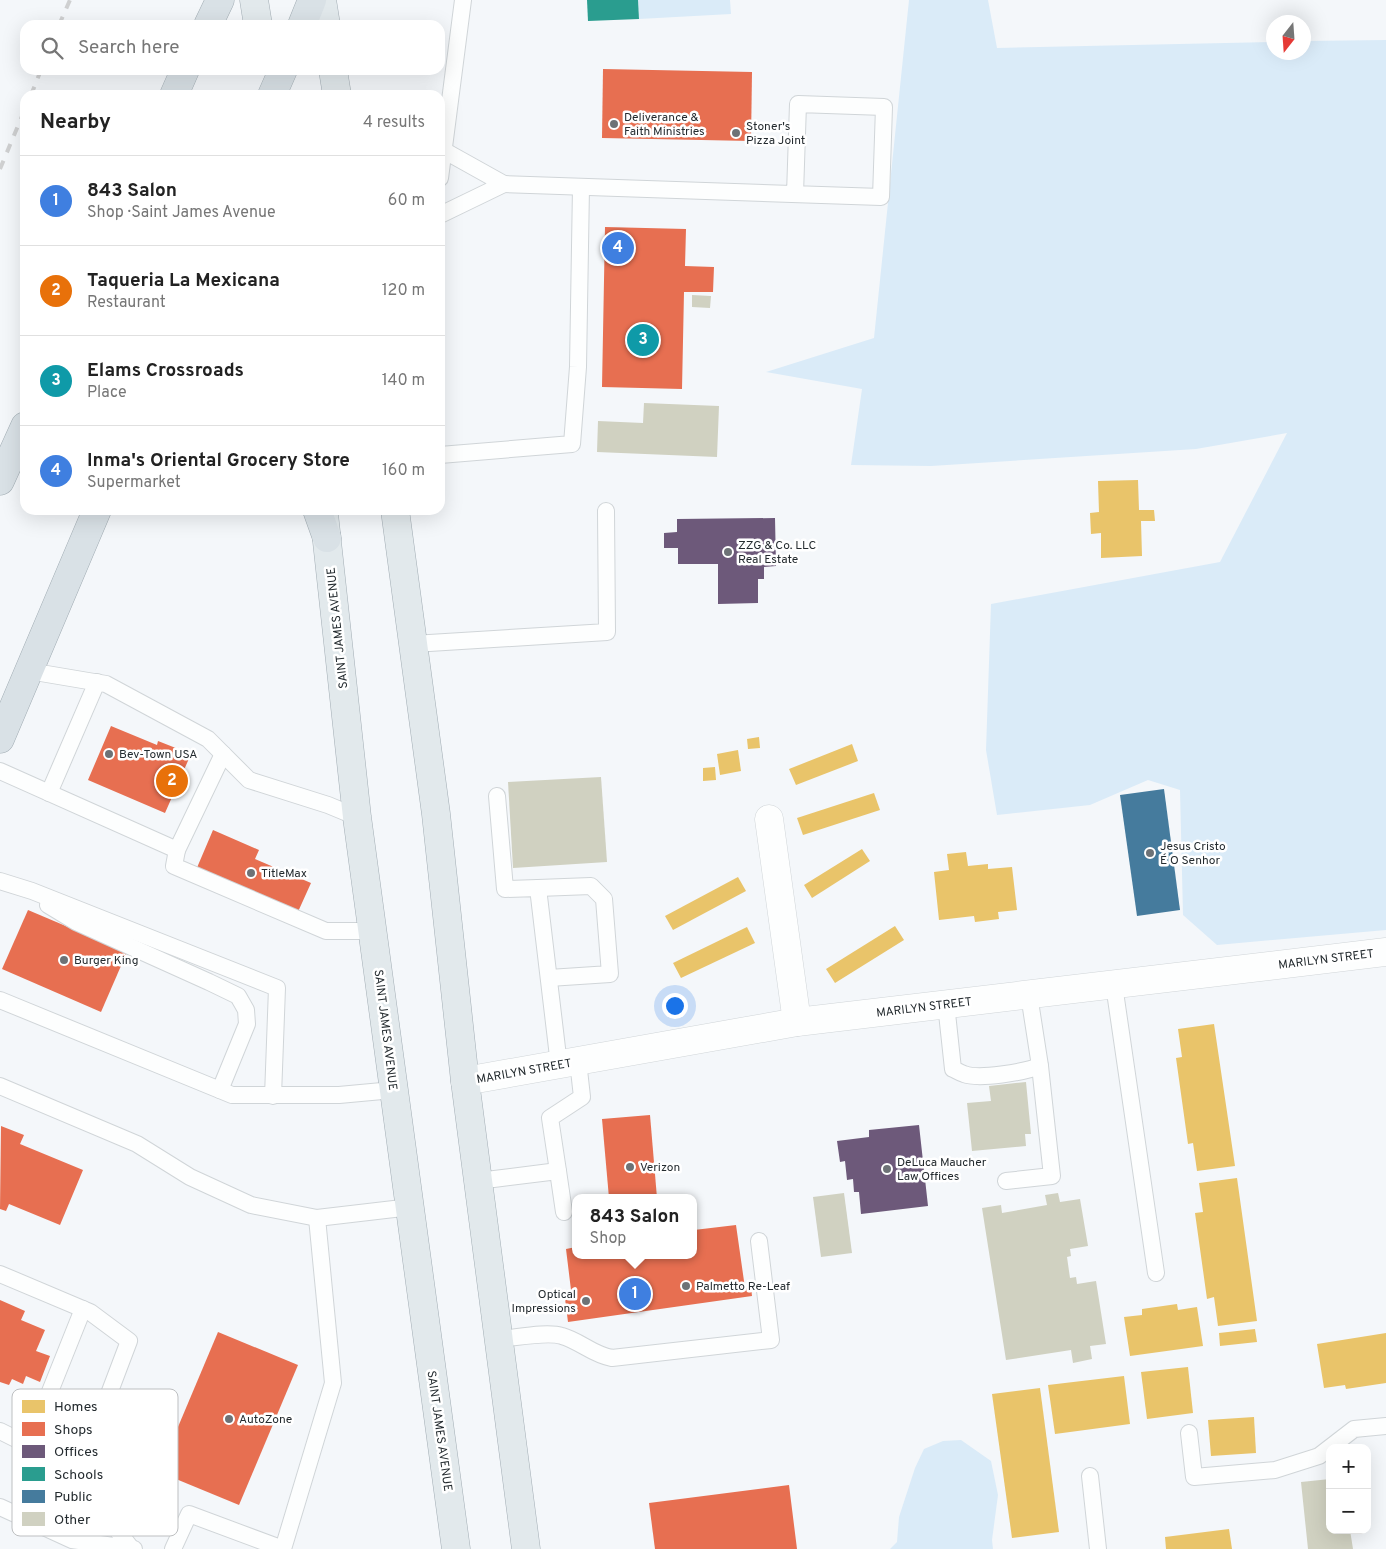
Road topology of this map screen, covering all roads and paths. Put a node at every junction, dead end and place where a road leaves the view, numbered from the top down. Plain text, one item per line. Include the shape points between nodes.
1 (220, 0) edge
2 (254, 0) edge
3 (312, 0) edge
4 (322, 0) edge
5 (463, 0) edge
6 (210, 20) edge
7 (257, 20) edge
8 (304, 20) edge
9 (325, 20) edge
10 (183, 75) edge
11 (266, 75) edge
12 (281, 75) edge
13 (334, 75) edge
14 (176, 90) edge
15 (270, 90) edge
16 (273, 90) edge
17 (335, 90) edge
18 (445, 135) edge
19 (445, 151) edge
20 (504, 184) junction
21 (581, 187) junction
22 (795, 194) junction
23 (445, 213) edge
24 (20, 437) edge
25 (445, 455) edge
26 (0, 481) edge
27 (606, 511) dead end
28 (95, 515) edge
29 (319, 515) edge
30 (325, 515) edge
31 (396, 515) edge
32 (327, 538) junction
33 (413, 644) junction
34 (29, 671) junction
35 (97, 682) junction
36 (0, 739) edge
37 (223, 754) junction
38 (0, 771) edge
39 (49, 793) junction
40 (498, 796) dead end
41 (357, 817) junction
42 (769, 819) dead end
43 (177, 850) junction
44 (0, 881) edge
45 (20, 887) junction
46 (538, 888) junction
47 (373, 931) junction
48 (1386, 952) edge
49 (548, 978) junction
50 (1114, 984) junction
51 (1029, 995) junction
52 (0, 1000) edge
53 (946, 1004) junction
54 (797, 1022) junction
55 (568, 1063) junction
56 (1040, 1066) junction
57 (465, 1081) junction
58 (0, 1086) edge
59 (220, 1090) junction
60 (393, 1090) junction
61 (273, 1096) junction
62 (558, 1171) junction
63 (1006, 1180) dead end
64 (478, 1181) junction
65 (411, 1207) junction
66 (564, 1212) dead end
67 (317, 1218) junction
68 (759, 1241) dead end
69 (1156, 1273) dead end
70 (0, 1274) edge
71 (82, 1309) junction
72 (499, 1339) junction
73 (51, 1389) edge
74 (111, 1389) edge
75 (1386, 1426) edge
76 (0, 1431) edge
77 (1189, 1433) dead end
78 (12, 1436) edge
79 (1090, 1476) dead end
80 (0, 1507) edge
81 (12, 1512) edge
82 (63, 1536) edge
83 (123, 1536) edge
84 (133, 1549) edge
85 (173, 1549) edge
86 (283, 1549) edge
87 (456, 1549) edge
88 (526, 1549) edge
89 (1098, 1549) edge

1 - 6 highway
2 - 7 main road
3 - 8 highway
4 - 9 main road
5 - 18 lane
10 - 14 highway
11 - 15 main road
12 - 16 highway
13 - 17 main road
19 - 20 lane
20 - 21 lane
20 - 23 lane
21 - 22 lane
21 - 25 lane via 578,367 572,444
22 - 22 lane via 880,197 884,107 798,104
24 - 26 highway
27 - 33 lane via 607,632
28 - 34 highway
29 - 32 highway
30 - 32 main road, SAINT JAMES AVENUE
31 - 33 main road
32 - 41 main road, SAINT JAMES AVENUE
33 - 57 main road via 436,814
34 - 35 lane
34 - 36 highway
35 - 37 lane via 208,740
35 - 39 lane
37 - 41 lane via 249,780
37 - 43 lane
38 - 39 lane
39 - 43 lane
40 - 46 lane via 505,889
41 - 47 main road, SAINT JAMES AVENUE
42 - 54 street
43 - 47 lane via 174,866 326,931
44 - 45 lane
45 - 59 lane via 76,922 238,996 246,1010 247,1024
45 - 61 lane via 277,988
46 - 49 lane
46 - 49 lane via 591,886 604,899 610,974
47 - 60 main road, SAINT JAMES AVENUE
48 - 50 street, MARILYN STREET
49 - 55 lane
50 - 51 street, MARILYN STREET
50 - 69 lane
51 - 53 street, MARILYN STREET
51 - 56 lane
52 - 59 lane
53 - 54 street, MARILYN STREET
53 - 56 lane via 953,1069 965,1075 1002,1075
54 - 55 street, MARILYN STREET
55 - 57 street, MARILYN STREET
55 - 62 lane via 582,1097 550,1118
56 - 63 lane via 1052,1176
57 - 64 main road
58 - 67 lane via 136,1144 190,1177 251,1205
59 - 61 lane via 232,1095
60 - 61 lane
60 - 65 main road, SAINT JAMES AVENUE
62 - 64 lane
62 - 66 lane
64 - 72 main road
65 - 67 lane
65 - 87 main road, SAINT JAMES AVENUE
67 - 86 lane via 333,1383
68 - 72 lane via 771,1340 612,1358 603,1357 554,1334
70 - 71 lane
71 - 73 lane
71 - 74 lane via 129,1340
72 - 88 main road
75 - 77 lane via 1354,1429 1319,1456 1275,1470 1194,1477
76 - 78 lane
79 - 89 lane
80 - 81 lane
82 - 84 lane
83 - 84 lane
85 - 86 lane via 188,1514

